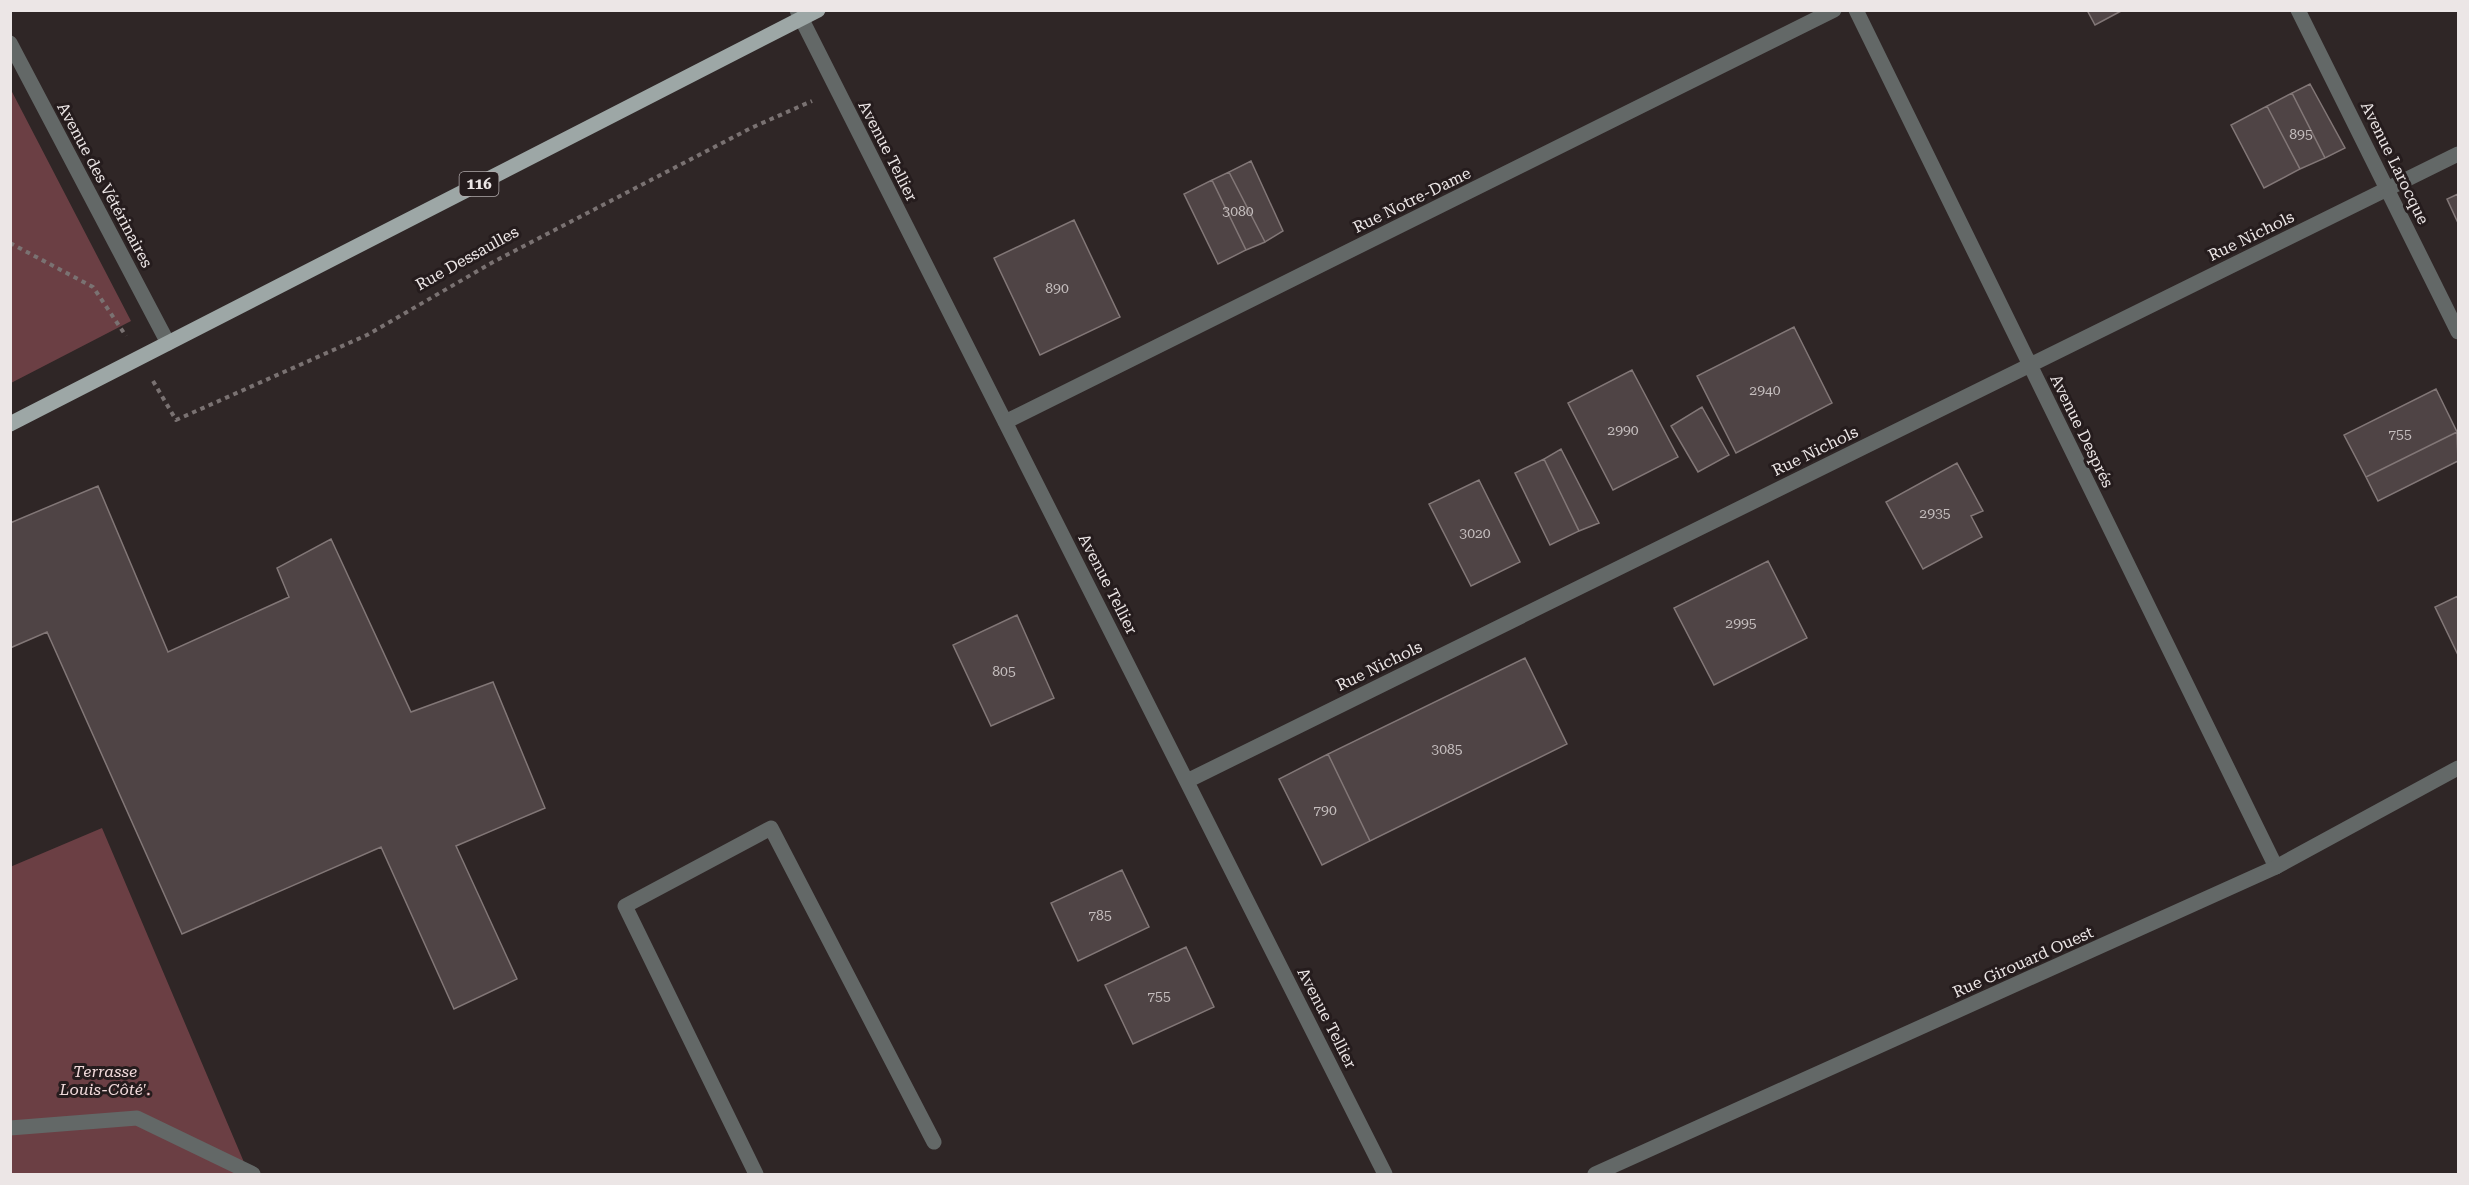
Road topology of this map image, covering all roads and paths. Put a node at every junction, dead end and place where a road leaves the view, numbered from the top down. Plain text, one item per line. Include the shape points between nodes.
1 (818, 10) edge
2 (1834, 10) edge
3 (1856, 10) edge
4 (2298, 10) edge
5 (799, 15) edge
6 (10, 43) edge
7 (837, 90) junction
8 (2458, 154) edge
9 (2387, 189) junction
10 (10, 243) edge
11 (2458, 332) edge
12 (168, 343) junction
13 (140, 358) junction
14 (2030, 365) junction
15 (1005, 422) junction
16 (10, 424) edge
17 (2458, 768) edge
18 (1187, 781) junction
19 (2276, 867) junction
20 (10, 1128) edge
21 (934, 1142) dead end
22 (253, 1174) edge
23 (756, 1174) edge
24 (1385, 1174) edge
25 (1595, 1174) edge

1 - 5 main road, 116
2 - 15 street, Rue Notre-Dame
3 - 14 street, Avenue Després
4 - 9 street, Avenue Larocque
5 - 7 street, Avenue Tellier
5 - 12 main road, 116
6 - 12 street, Avenue des Vétérinaires
7 - 13 path, Rue Dessaulles via 751,128 516,250 367,335 176,420
7 - 15 street, Avenue Tellier
8 - 9 street, Rue Nichols
9 - 11 street, Avenue Larocque
9 - 14 street, Rue Nichols
10 - 13 path via 93,287
12 - 13 main road, 116
13 - 16 main road, 116
14 - 18 street, Rue Nichols
14 - 19 street, Avenue Després
15 - 18 street, Avenue Tellier
17 - 19 street, Rue Girouard Ouest
18 - 24 street, Avenue Tellier
19 - 25 street, Rue Girouard Ouest
20 - 22 street via 137,1118
21 - 23 street via 771,828 624,906

